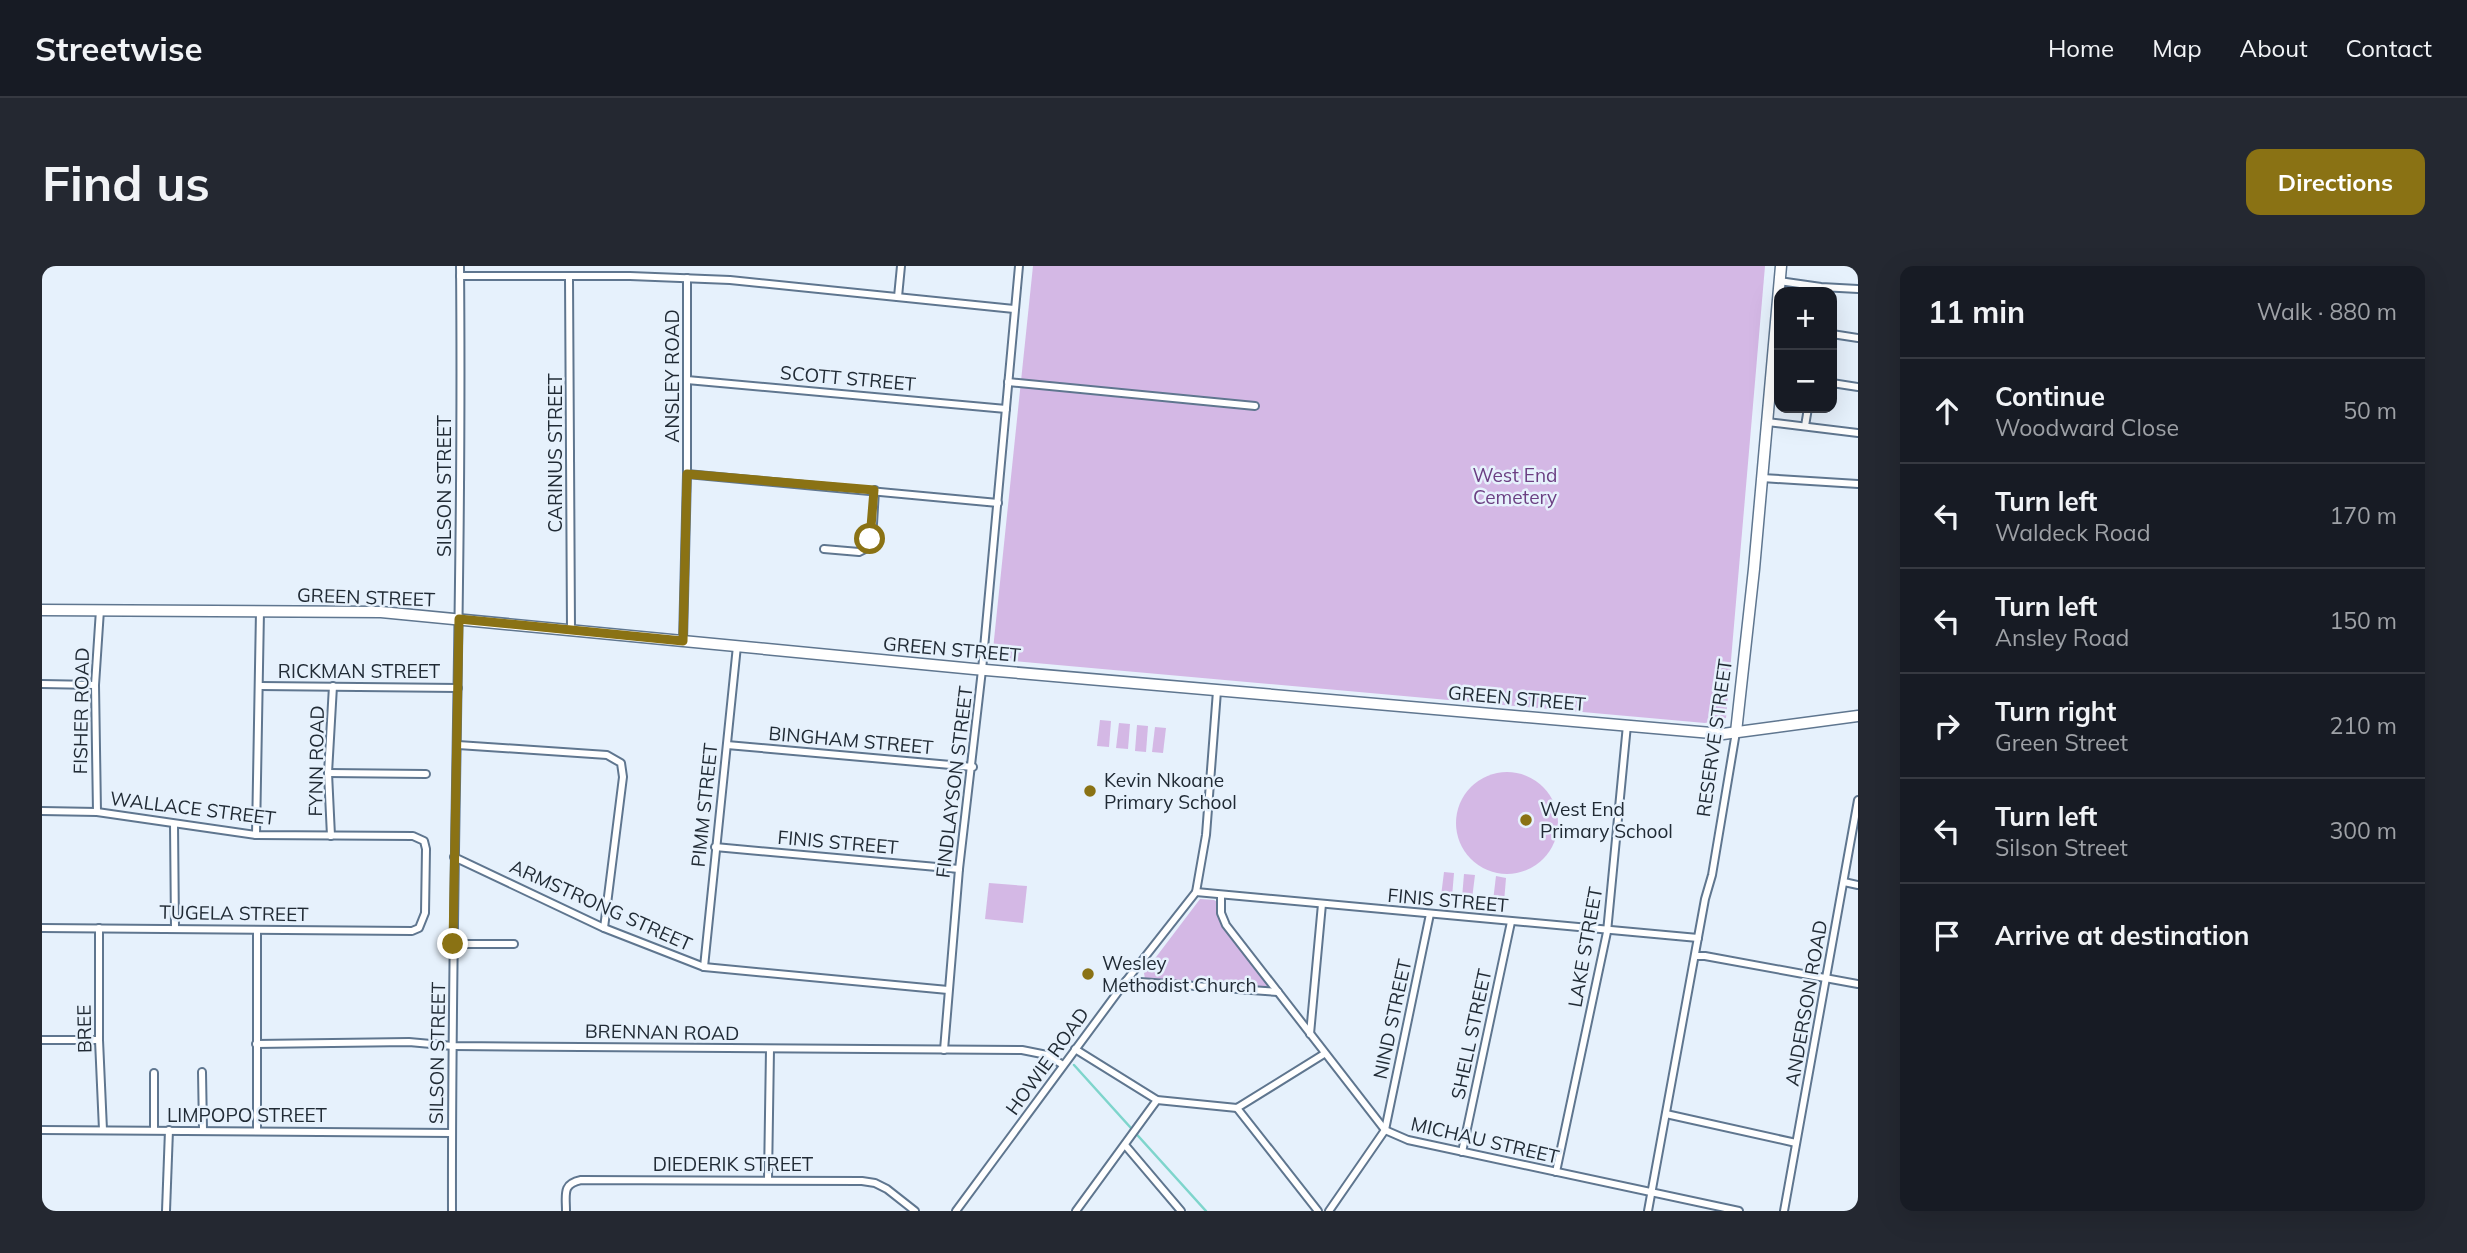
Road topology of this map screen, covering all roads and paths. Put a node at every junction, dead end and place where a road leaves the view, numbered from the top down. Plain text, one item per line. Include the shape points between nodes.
1 (460, 266) edge
2 (901, 266) edge
3 (1019, 266) edge
4 (1781, 266) edge
5 (460, 276) junction
6 (569, 277) junction
7 (687, 278) junction
8 (1779, 281) junction
9 (1807, 287) edge
10 (1858, 289) edge
11 (1837, 290) edge
12 (898, 298) junction
13 (1014, 309) junction
14 (1837, 335) edge
15 (1858, 338) edge
16 (687, 380) junction
17 (1008, 382) junction
18 (1837, 384) edge
19 (1858, 387) edge
20 (1255, 406) dead end
21 (1006, 408) junction
22 (1807, 413) edge
23 (1767, 422) junction
24 (1805, 426) junction
25 (1858, 433) edge
26 (687, 474) junction
27 (1858, 474) edge
28 (1762, 478) junction
29 (1857, 484) edge
30 (874, 490) junction
31 (998, 503) junction
32 (824, 550) dead end
33 (42, 610) edge
34 (100, 610) junction
35 (260, 611) junction
36 (459, 619) junction
37 (571, 630) junction
38 (683, 641) junction
39 (737, 646) junction
40 (982, 670) junction
41 (42, 684) edge
42 (94, 685) junction
43 (260, 686) junction
44 (333, 686) junction
45 (458, 688) junction
46 (1217, 691) junction
47 (1858, 716) edge
48 (1627, 724) junction
49 (1736, 732) junction
50 (458, 745) junction
51 (727, 745) junction
52 (973, 767) junction
53 (328, 773) junction
54 (426, 774) dead end
55 (1858, 800) edge
56 (42, 811) edge
57 (97, 812) junction
58 (174, 824) junction
59 (256, 835) junction
60 (331, 836) junction
61 (715, 847) junction
62 (453, 857) junction
63 (959, 869) junction
64 (1844, 882) junction
65 (1858, 885) edge
66 (1196, 892) junction
67 (1220, 896) junction
68 (1322, 904) junction
69 (1430, 914) junction
70 (1511, 922) junction
71 (422, 923) joint
72 (42, 928) edge
73 (99, 928) junction
74 (175, 928) junction
75 (604, 928) junction
76 (257, 930) junction
77 (1607, 932) junction
78 (1698, 938) junction
79 (453, 944) junction
80 (514, 944) dead end
81 (1695, 956) junction
82 (704, 967) junction
83 (1825, 979) junction
84 (1126, 981) junction
85 (1858, 984) edge
86 (948, 990) junction
87 (1279, 992) junction
88 (1310, 1034) junction
89 (42, 1040) edge
90 (99, 1040) junction
91 (256, 1044) junction
92 (453, 1046) junction
93 (770, 1049) junction
94 (1076, 1049) junction
95 (944, 1050) junction
96 (1324, 1054) junction
97 (1063, 1065) junction
98 (202, 1072) dead end
99 (153, 1073) dead end
100 (1157, 1100) junction
101 (1237, 1108) junction
102 (1666, 1114) junction
103 (42, 1130) edge
104 (103, 1130) junction
105 (154, 1130) junction
106 (169, 1130) junction
107 (203, 1130) junction
108 (257, 1130) junction
109 (1385, 1130) junction
110 (452, 1133) junction
111 (1796, 1143) junction
112 (1125, 1145) junction
113 (1462, 1152) junction
114 (1556, 1172) junction
115 (768, 1179) junction
116 (1652, 1192) junction
117 (166, 1211) edge
118 (452, 1211) edge
119 (566, 1211) edge
120 (915, 1211) edge
121 (956, 1211) edge
122 (1076, 1211) edge
123 (1181, 1211) edge
124 (1318, 1211) edge
125 (1329, 1211) edge
126 (1648, 1211) edge
127 (1739, 1211) edge
128 (1784, 1211) edge

1 - 5 street, SILSON STREET
2 - 12 street
3 - 13 street, FINDLAYSON STREET
4 - 8 street, RESERVE STREET
5 - 6 street
5 - 36 street, SILSON STREET
6 - 7 street
6 - 37 street, CARINUS STREET
7 - 12 street
7 - 16 street, ANSLEY ROAD
8 - 9 street
8 - 23 street, RESERVE STREET
10 - 11 street
12 - 13 street
13 - 17 street, FINDLAYSON STREET
14 - 15 street
16 - 21 street, SCOTT STREET
16 - 26 street, ANSLEY ROAD
17 - 20 street
17 - 21 street, FINDLAYSON STREET
18 - 19 street
21 - 31 street, FINDLAYSON STREET
22 - 24 street
23 - 24 street
23 - 28 street, RESERVE STREET
24 - 25 street
26 - 30 street
26 - 38 street, ANSLEY ROAD
27 - 29 street
28 - 29 street
28 - 49 street, RESERVE STREET
30 - 31 street
30 - 32 street via 867,548 859,552
31 - 40 street, FINDLAYSON STREET
33 - 34 street, GREEN STREET
34 - 35 street, GREEN STREET
34 - 42 street, FISHER ROAD
35 - 36 street, GREEN STREET via 381,612
35 - 43 street
36 - 37 street, GREEN STREET
36 - 45 street, SILSON STREET
37 - 38 street, GREEN STREET
38 - 39 street, GREEN STREET
39 - 40 street, GREEN STREET
39 - 51 street, PIMM STREET
40 - 46 street, GREEN STREET
40 - 52 street, FINDLAYSON STREET
41 - 42 street
42 - 57 street, FISHER ROAD
43 - 44 street, RICKMAN STREET
43 - 59 street
44 - 45 street, RICKMAN STREET
44 - 53 street, FYNN ROAD
45 - 50 street, SILSON STREET
46 - 48 street, GREEN STREET
46 - 66 street, HOWIE ROAD via 1206,835
47 - 49 street, GREEN STREET
48 - 49 street, GREEN STREET
48 - 77 street, LAKE STREET
49 - 78 street, RESERVE STREET
50 - 62 street, SILSON STREET
50 - 75 street via 607,755 621,763
51 - 52 street, BINGHAM STREET
51 - 61 street, PIMM STREET
52 - 63 street, FINDLAYSON STREET
53 - 54 street
53 - 60 street, FYNN ROAD
55 - 64 street, ANDERSON ROAD
56 - 57 street, WALLACE STREET
57 - 58 street, WALLACE STREET
58 - 59 street, WALLACE STREET
58 - 74 street
59 - 60 street, WALLACE STREET
60 - 71 street, WALLACE STREET via 413,836 424,841
61 - 63 street, FINIS STREET
61 - 82 street, PIMM STREET
62 - 75 street, ARMSTRONG STREET
62 - 79 street, SILSON STREET
63 - 86 street, FINDLAYSON STREET
64 - 65 street
64 - 83 street, ANDERSON ROAD
66 - 67 street, FINIS STREET
66 - 84 street, HOWIE ROAD
67 - 68 street, FINIS STREET
67 - 87 street, MICHAU STREET via 1226,925
68 - 69 street, FINIS STREET
68 - 88 street
69 - 70 street, FINIS STREET
69 - 109 street, NIND STREET
70 - 77 street, FINIS STREET
70 - 113 street, SHELL STREET
71 - 76 street, TUGELA STREET via 412,930
72 - 73 street, TUGELA STREET
73 - 74 street, TUGELA STREET
73 - 90 street, BREE
74 - 76 street, TUGELA STREET
75 - 82 street, ARMSTRONG STREET
76 - 91 street
77 - 78 street, FINIS STREET
77 - 114 street, LAKE STREET
78 - 81 street, RESERVE STREET
79 - 80 street
79 - 92 street, SILSON STREET
81 - 83 street
81 - 102 street, RESERVE STREET
82 - 86 street, ARMSTRONG STREET
83 - 85 street
83 - 111 street, ANDERSON ROAD
84 - 87 street
84 - 94 street, HOWIE ROAD
86 - 95 street, FINDLAYSON STREET
87 - 88 street, MICHAU STREET
88 - 96 street, MICHAU STREET
89 - 90 street
90 - 104 street, BREE
91 - 92 street, BRENNAN ROAD via 409,1042
91 - 108 street
92 - 93 street, BRENNAN ROAD
92 - 110 street, SILSON STREET
93 - 95 street, BRENNAN ROAD
93 - 115 street
94 - 97 street, HOWIE ROAD
94 - 100 street
95 - 97 street, BRENNAN ROAD via 1022,1050 1047,1055
96 - 101 street
96 - 109 street, MICHAU STREET
97 - 121 street, HOWIE ROAD
98 - 107 street
99 - 105 street
100 - 101 street
100 - 112 street
101 - 124 street
102 - 111 street
102 - 116 street, RESERVE STREET
103 - 104 street, LIMPOPO STREET
104 - 105 street, LIMPOPO STREET
105 - 106 street, LIMPOPO STREET
106 - 107 street, LIMPOPO STREET
106 - 117 street
107 - 108 street, LIMPOPO STREET
108 - 110 street, LIMPOPO STREET
109 - 113 street, MICHAU STREET
109 - 125 street
110 - 118 street, SILSON STREET
111 - 128 street, ANDERSON ROAD
112 - 122 street
112 - 123 street
113 - 114 street, MICHAU STREET
114 - 116 street, MICHAU STREET
115 - 119 street, DIEDERIK STREET via 581,1180 567,1187
115 - 120 street, DIEDERIK STREET via 868,1182 887,1189
116 - 126 street, RESERVE STREET
116 - 127 street, MICHAU STREET

